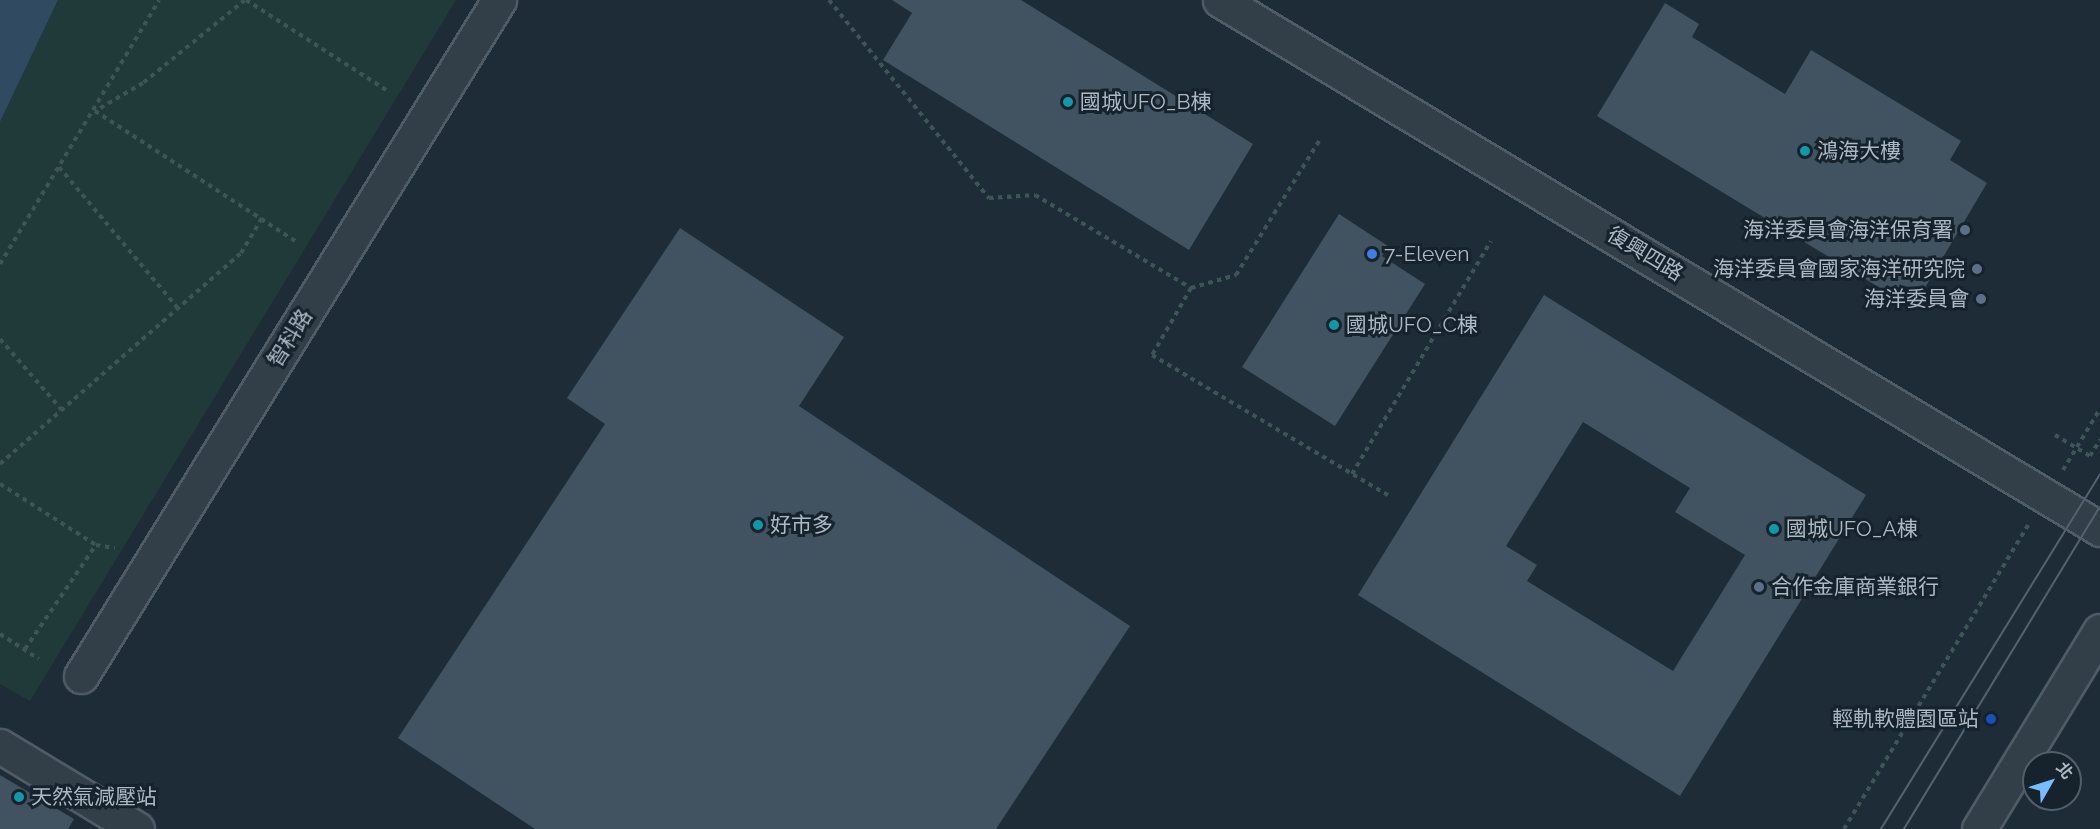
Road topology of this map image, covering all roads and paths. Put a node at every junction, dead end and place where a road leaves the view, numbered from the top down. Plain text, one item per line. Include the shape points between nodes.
1 (159, 0) edge
2 (245, 0) edge
3 (499, 0) edge
4 (828, 0) edge
5 (1220, 0) edge
6 (388, 91) dead end
7 (95, 111) junction
8 (1321, 138) dead end
9 (59, 167) junction
10 (262, 218) junction
11 (1491, 241) dead end
12 (298, 243) dead end
13 (0, 264) edge
14 (1191, 288) junction
15 (177, 307) junction
16 (0, 339) edge
17 (2100, 409) edge
18 (62, 410) junction
19 (2055, 435) dead end
20 (2100, 440) edge
21 (2076, 448) junction
22 (0, 464) edge
23 (1352, 474) junction
24 (0, 484) edge
25 (1391, 497) dead end
26 (2100, 530) edge
27 (96, 545) junction
28 (115, 548) dead end
29 (2008, 556) dead end
30 (2100, 631) edge
31 (0, 634) edge
32 (25, 650) junction
33 (39, 659) dead end
34 (81, 676) dead end
35 (0, 746) edge
36 (137, 829) edge
37 (1844, 829) edge
38 (1979, 829) edge

1 - 7 path
2 - 6 path
2 - 7 path via 143,83
3 - 34 street, 智科路
4 - 14 path via 989,198 1035,195
5 - 26 street, 復興四路
7 - 9 path
7 - 10 path
8 - 14 path via 1236,275
9 - 13 path
9 - 15 path
10 - 12 path
10 - 15 path via 241,254
11 - 23 path
14 - 23 path via 1152,355
15 - 18 path
16 - 18 path
17 - 21 path
18 - 22 path
19 - 21 path
20 - 21 path via 2090,456
23 - 25 path
24 - 27 path
27 - 28 path
27 - 32 path
29 - 37 path
30 - 38 street
31 - 32 path
32 - 33 path
35 - 36 street

